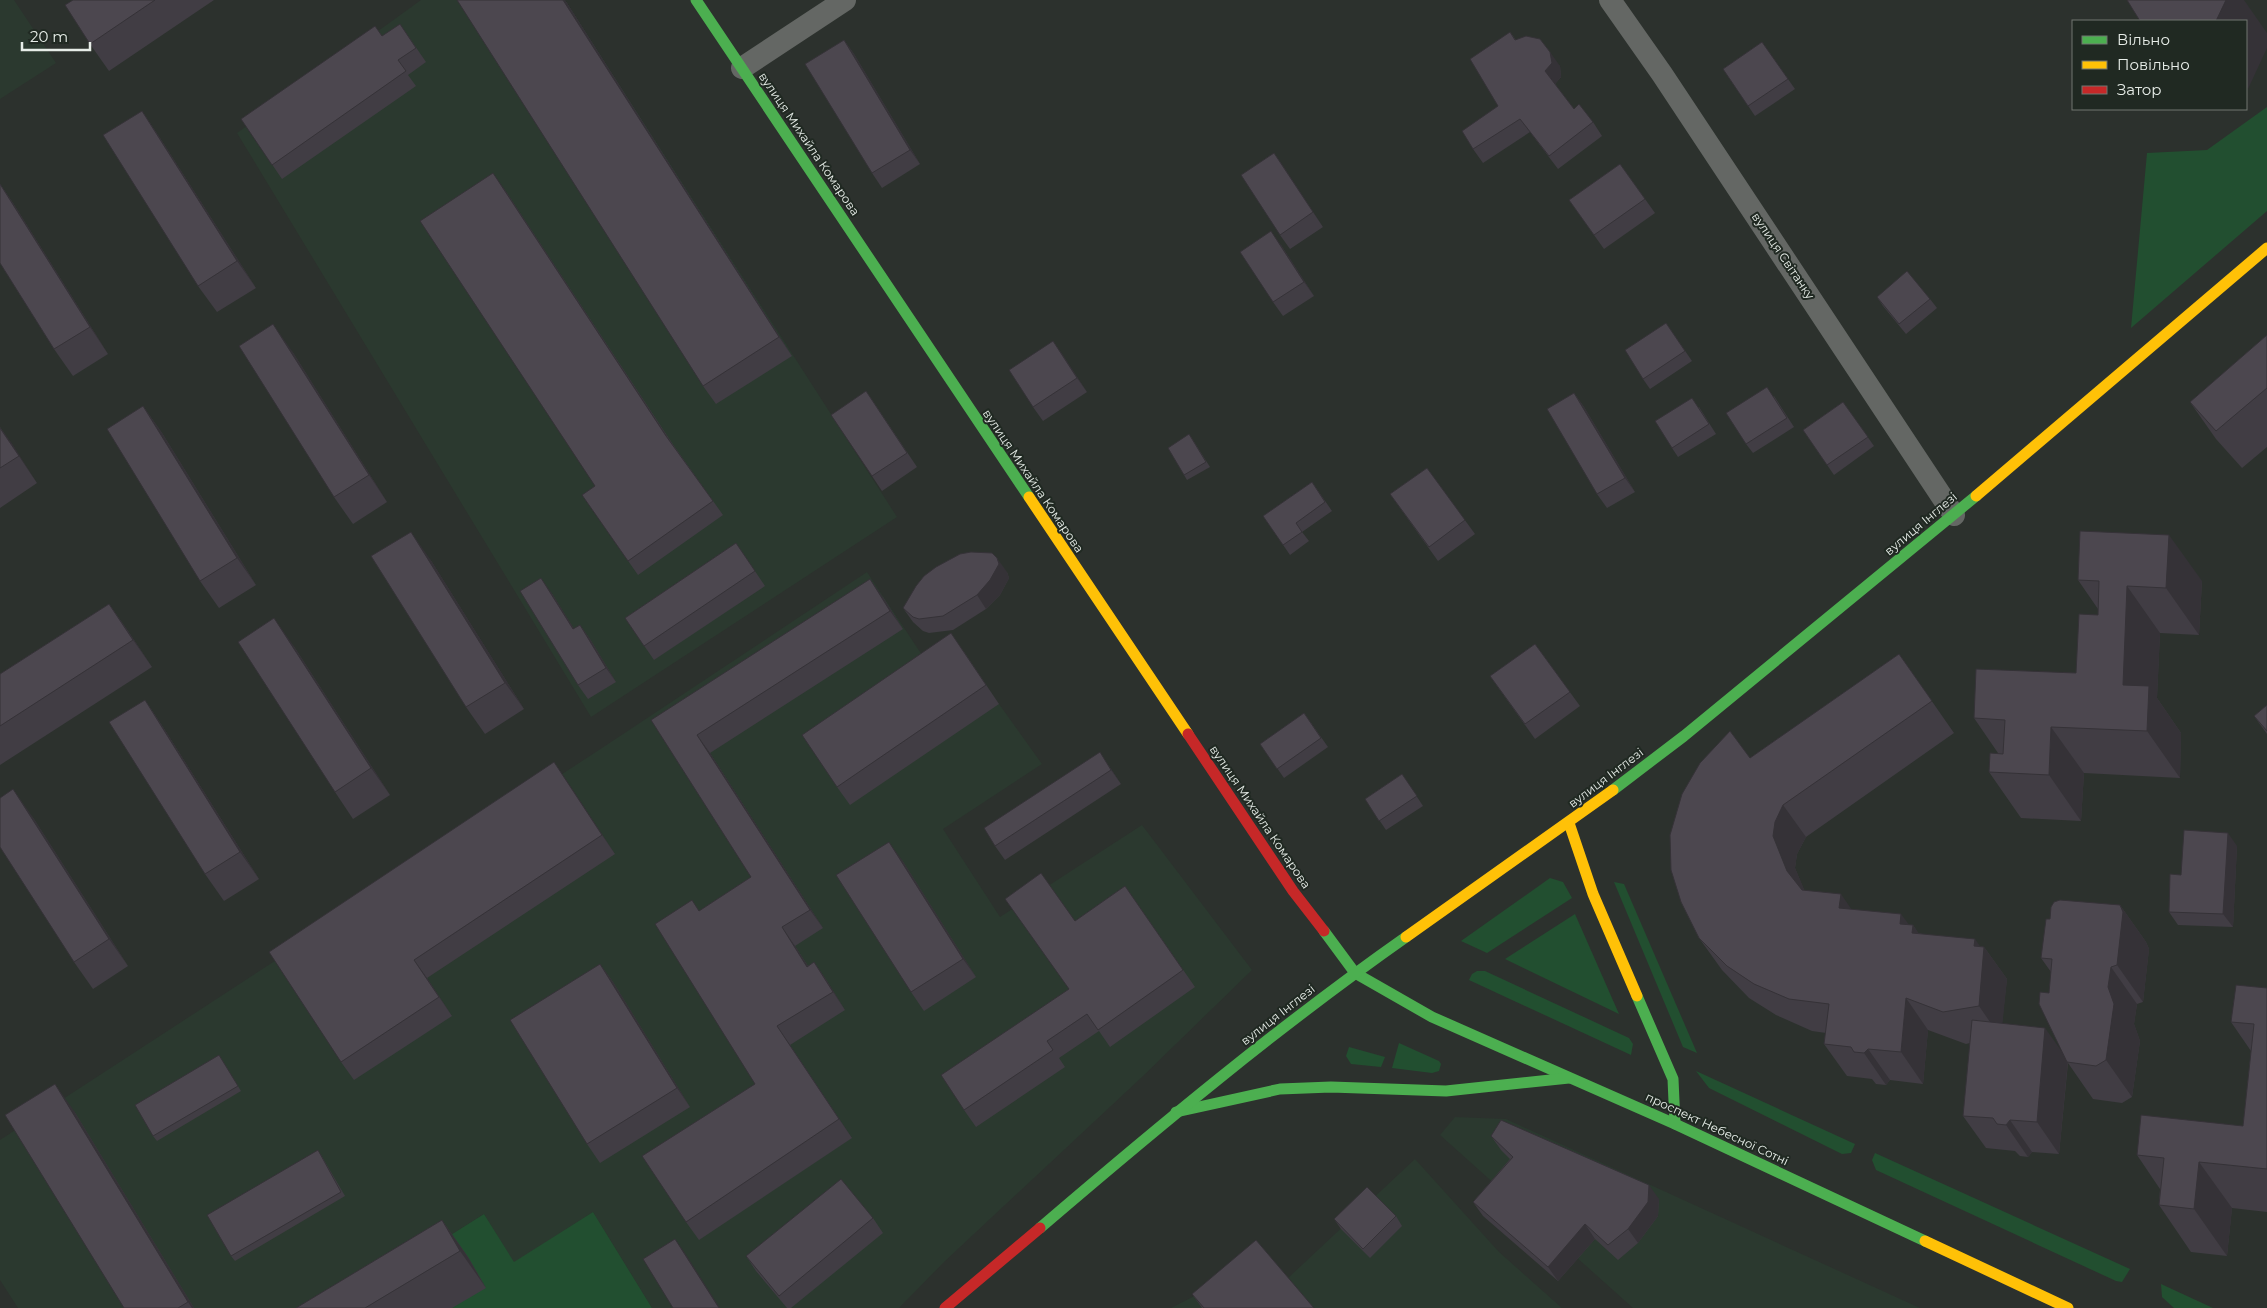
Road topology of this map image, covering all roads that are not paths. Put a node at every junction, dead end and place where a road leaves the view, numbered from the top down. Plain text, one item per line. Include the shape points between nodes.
1 (696, 0) edge
2 (845, 0) edge
3 (1610, 0) edge
4 (742, 68) junction
5 (2267, 248) edge
6 (1954, 515) junction
7 (1569, 823) junction
8 (1355, 973) junction
9 (1570, 1078) junction
10 (1176, 1112) junction
11 (1675, 1124) junction
12 (945, 1308) edge
13 (2068, 1308) edge

1 - 4 main road, вулиця Михайла Комарова
2 - 4 street
3 - 6 street, вулиця Світанку
4 - 8 main road, вулиця Михайла Комарова via 1256,836
5 - 6 main road, вулиця Інглезі
6 - 7 main road, вулиця Інглезі via 1684,736
7 - 8 main road, вулиця Інглезі
7 - 11 main road via 1593,894 1673,1079
8 - 9 main road, проспект Небесної Сотні via 1432,1017
8 - 10 main road, вулиця Інглезі
9 - 10 main road via 1446,1091 1331,1087 1280,1089
9 - 11 main road, проспект Небесної Сотні
10 - 12 main road, вулиця Інглезі
11 - 13 main road, проспект Небесної Сотні

